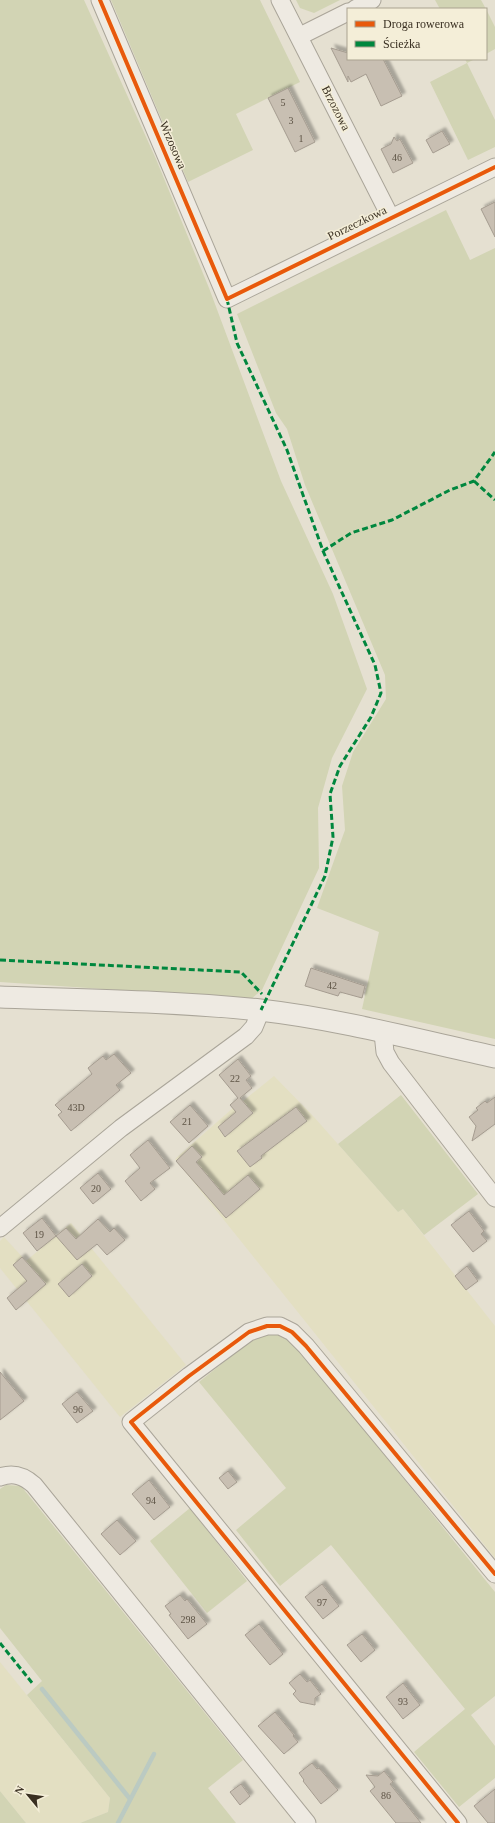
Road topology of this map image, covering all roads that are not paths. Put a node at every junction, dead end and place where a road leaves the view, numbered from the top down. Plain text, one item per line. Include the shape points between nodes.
1 (100, 0) edge
2 (280, 0) edge
3 (372, 0) edge
4 (357, 8) edge
5 (347, 12) edge
6 (300, 36) junction
7 (495, 167) edge
8 (391, 218) junction
9 (227, 299) joint
10 (0, 997) edge
11 (261, 1010) junction
12 (383, 1033) junction
13 (495, 1058) edge
14 (495, 1198) edge
15 (0, 1228) edge
16 (0, 1477) edge
17 (495, 1574) edge
18 (307, 1823) edge
19 (458, 1823) edge

1 - 9 street, Wrzosowa
2 - 6 street, Brzozowa
3 - 4 street
5 - 6 street
6 - 8 street, Brzozowa
7 - 8 street, Porzeczkowa
8 - 9 street, Porzeczkowa
10 - 11 street
11 - 12 street
11 - 15 street via 254,1027 246,1036 121,1128
12 - 13 street
12 - 14 street via 385,1052 391,1063
16 - 18 street via 12,1474 34,1485
17 - 19 street via 306,1346 292,1332 280,1326 266,1326 249,1332 131,1422

